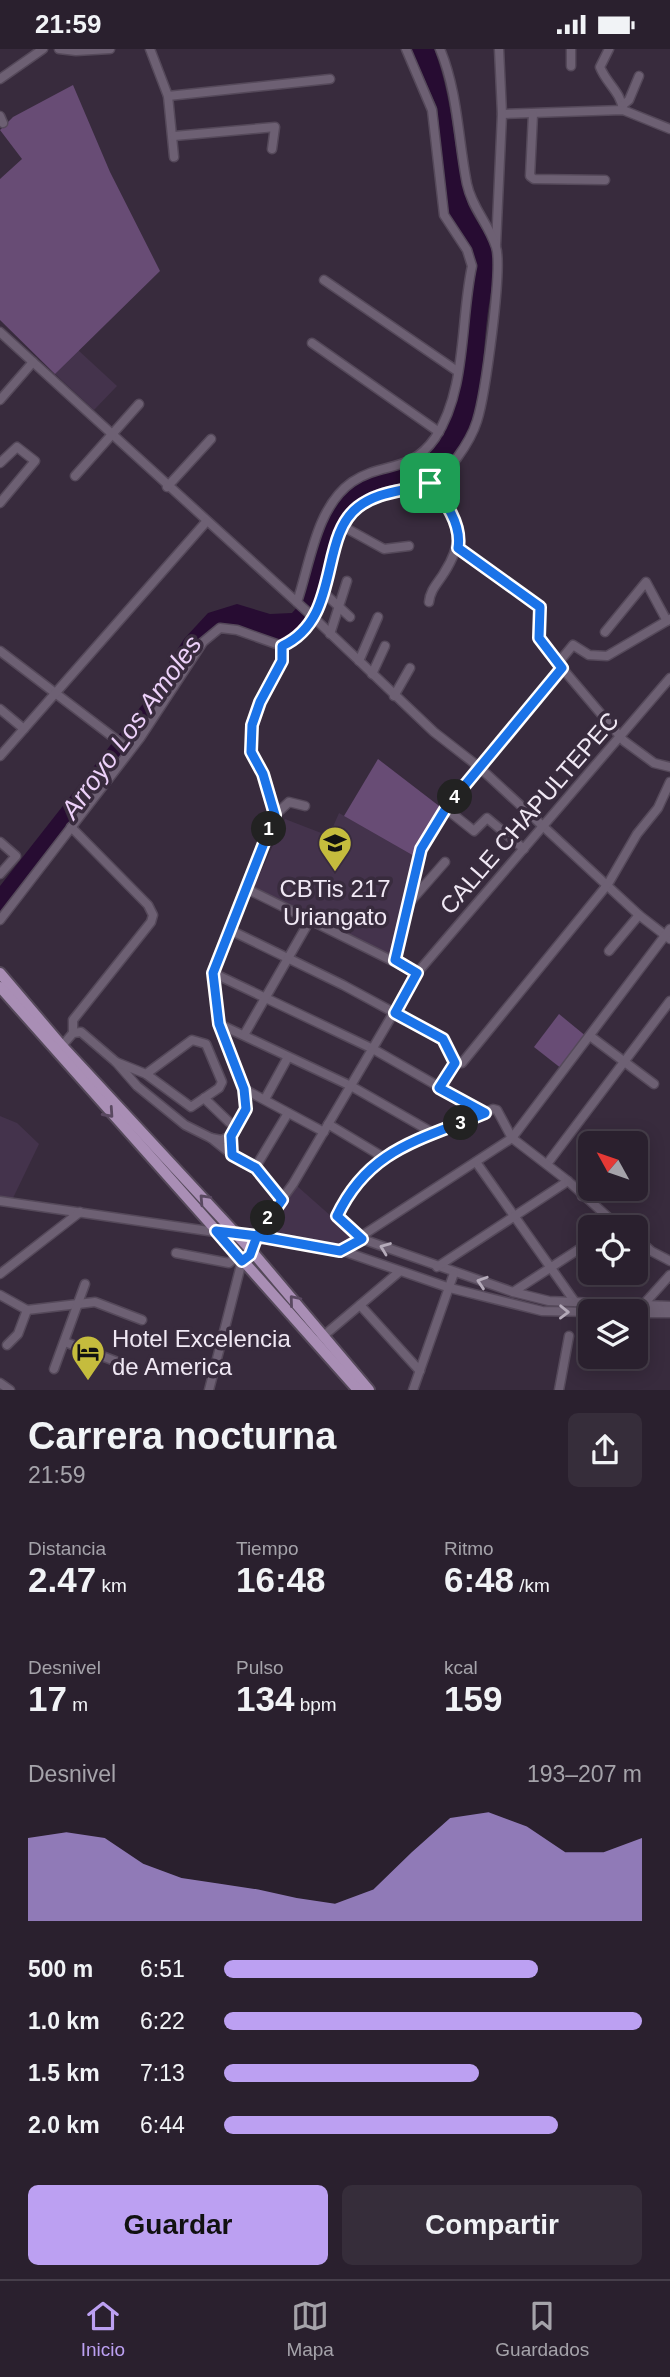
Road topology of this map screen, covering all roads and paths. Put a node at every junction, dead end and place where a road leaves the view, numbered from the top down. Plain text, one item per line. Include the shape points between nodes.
1 (43, 49) edge
2 (59, 49) edge
3 (110, 49) edge
4 (150, 49) edge
5 (406, 49) edge
6 (440, 49) edge
7 (499, 49) edge
8 (571, 49) edge
9 (609, 49) edge
10 (571, 66) dead end
11 (639, 76) dead end
12 (0, 79) edge
13 (330, 79) dead end
14 (168, 96) junction
15 (623, 107) junction
16 (502, 114) junction
17 (533, 114) junction
18 (670, 129) edge
19 (174, 136) junction
20 (272, 149) dead end
21 (174, 157) dead end
22 (605, 180) dead end
23 (496, 247) junction
24 (324, 280) dead end
25 (0, 332) edge
26 (312, 343) dead end
27 (33, 362) junction
28 (457, 371) junction
29 (0, 400) edge
30 (139, 404) dead end
31 (439, 432) junction
32 (111, 435) junction
33 (211, 439) dead end
34 (0, 463) edge
35 (75, 477) dead end
36 (430, 483) junction
37 (167, 487) junction
38 (0, 503) edge
39 (206, 522) junction
40 (344, 527) junction
41 (410, 546) dead end
42 (458, 548) junction
43 (347, 581) dead end
44 (323, 593) junction
45 (429, 602) dead end
46 (298, 603) junction
47 (338, 607) junction
48 (314, 617) junction
49 (350, 617) dead end
50 (378, 617) dead end
51 (669, 620) edge
52 (605, 632) dead end
53 (330, 634) junction
54 (282, 646) junction
55 (385, 646) dead end
56 (0, 651) edge
57 (359, 661) junction
58 (561, 665) junction
59 (410, 668) dead end
60 (372, 674) junction
61 (669, 681) edge
62 (54, 693) junction
63 (394, 696) junction
64 (0, 709) edge
65 (24, 729) junction
66 (620, 737) junction
67 (129, 749) junction
68 (0, 756) edge
69 (479, 767) junction
70 (670, 767) edge
71 (670, 782) edge
72 (305, 806) dead end
73 (446, 808) junction
74 (275, 815) junction
75 (544, 825) junction
76 (71, 827) junction
77 (0, 842) edge
78 (524, 849) junction
79 (445, 862) dead end
80 (0, 874) edge
81 (608, 884) junction
82 (245, 888) junction
83 (408, 904) junction
84 (639, 915) junction
85 (0, 920) edge
86 (310, 921) junction
87 (230, 930) junction
88 (668, 935) edge
89 (609, 951) dead end
90 (287, 960) junction
91 (395, 960) junction
92 (0, 973) edge
93 (213, 973) junction
94 (417, 973) junction
95 (0, 987) edge
96 (264, 998) junction
97 (670, 1001) edge
98 (395, 1013) junction
99 (219, 1024) junction
100 (73, 1033) junction
101 (244, 1035) junction
102 (590, 1036) junction
103 (62, 1046) junction
104 (373, 1049) junction
105 (288, 1057) junction
106 (116, 1062) junction
107 (624, 1062) junction
108 (459, 1063) junction
109 (146, 1074) junction
110 (654, 1084) dead end
111 (351, 1086) junction
112 (439, 1088) junction
113 (244, 1089) junction
114 (204, 1098) junction
115 (265, 1099) junction
116 (288, 1113) junction
117 (485, 1113) junction
118 (229, 1122) dead end
119 (326, 1128) junction
120 (435, 1135) junction
121 (231, 1136) junction
122 (211, 1138) junction
123 (512, 1138) junction
124 (232, 1155) junction
125 (383, 1157) junction
126 (475, 1162) junction
127 (547, 1164) junction
128 (256, 1168) junction
129 (568, 1181) junction
130 (578, 1192) edge
131 (282, 1200) junction
132 (0, 1201) edge
133 (588, 1201) edge
134 (80, 1212) junction
135 (605, 1215) edge
136 (515, 1216) junction
137 (216, 1231) junction
138 (200, 1232) junction
139 (238, 1235) junction
140 (257, 1236) junction
141 (362, 1239) junction
142 (353, 1244) junction
143 (227, 1245) junction
144 (648, 1248) edge
145 (250, 1249) junction
146 (578, 1250) edge
147 (340, 1251) junction
148 (176, 1253) dead end
149 (354, 1255) junction
150 (239, 1259) junction
151 (670, 1261) edge
152 (437, 1267) junction
153 (551, 1267) junction
154 (399, 1272) junction
155 (454, 1273) junction
156 (0, 1274) edge
157 (670, 1275) edge
158 (85, 1284) dead end
159 (450, 1288) junction
160 (513, 1291) junction
161 (0, 1295) edge
162 (648, 1299) edge
163 (81, 1301) junction
164 (575, 1302) junction
165 (578, 1302) edge
166 (360, 1305) junction
167 (648, 1305) edge
168 (670, 1306) edge
169 (27, 1310) junction
170 (578, 1312) edge
171 (648, 1313) edge
172 (670, 1313) edge
173 (142, 1320) dead end
174 (569, 1336) dead end
175 (320, 1338) junction
176 (65, 1342) junction
177 (7, 1345) dead end
178 (123, 1364) dead end
179 (54, 1369) dead end
180 (420, 1371) junction
181 (0, 1383) edge
182 (9, 1390) edge
183 (209, 1390) edge
184 (358, 1390) edge
185 (369, 1390) edge
186 (413, 1390) edge
187 (559, 1390) edge

1 - 12 street
2 - 3 street
4 - 14 street
5 - 28 street via 432,110 444,215 471,258
6 - 23 street via 453,91 468,187 475,211
7 - 16 street
8 - 10 street
9 - 15 street via 600,67
11 - 15 street
13 - 14 street
14 - 19 street
15 - 17 street
15 - 18 street
16 - 17 street
16 - 23 street
17 - 22 street via 530,176
19 - 20 street via 275,127
19 - 21 street
23 - 36 street via 490,336 477,423 456,459
24 - 28 street
25 - 27 street
26 - 31 street
27 - 29 street
27 - 32 street
28 - 31 street
30 - 32 street
31 - 46 street via 416,460 370,473 341,492 324,519
32 - 35 street
32 - 37 street
33 - 37 street
34 - 38 street via 17,447 35,461
36 - 40 street via 382,493 355,509
36 - 42 street via 454,520 460,534
37 - 39 street
39 - 46 street
39 - 62 street
40 - 41 street via 384,549
40 - 44 street
42 - 45 street
42 - 58 street via 540,607 539,638
43 - 47 street
44 - 47 street
44 - 48 street
46 - 48 street
47 - 49 street
47 - 53 street
48 - 53 street
48 - 54 street
50 - 57 street
51 - 52 street via 646,582
51 - 58 street via 607,656 589,655 573,645
53 - 57 street
54 - 67 street via 237,630 220,628 211,633
54 - 74 street via 282,661 252,725 251,752
55 - 60 street
56 - 62 street
57 - 60 street
58 - 66 street
58 - 69 street
59 - 63 street
60 - 63 street
61 - 66 street, CALLE CHAPULTEPEC
62 - 65 street
62 - 67 street
63 - 69 street
64 - 65 street
65 - 68 street
66 - 70 street via 653,763
66 - 75 street, CALLE CHAPULTEPEC
67 - 76 street
69 - 73 street
69 - 75 street
71 - 81 street
72 - 74 street via 289,802
73 - 78 street via 474,831 487,818
73 - 83 street via 421,849
74 - 82 street
75 - 78 street, CALLE CHAPULTEPEC
75 - 81 street
76 - 85 street
76 - 100 street via 153,915 73,1020
77 - 80 street via 16,856
78 - 94 street, CALLE CHAPULTEPEC
79 - 83 street
81 - 84 street
81 - 108 street
82 - 86 street
82 - 87 street
83 - 91 street
84 - 88 street
84 - 89 street
86 - 90 street
86 - 91 street
87 - 90 street
87 - 93 street
88 - 102 street
90 - 96 street
90 - 98 street
91 - 94 street
92 - 103 main road
93 - 96 street
93 - 99 street
94 - 98 street, CALLE CHAPULTEPEC
95 -> 137 main road
96 - 101 street
96 - 104 street
97 - 107 street
98 - 104 street, CALLE CHAPULTEPEC
98 - 108 street via 443,1039
99 - 101 street
99 - 113 street
100 - 103 street
100 - 106 street via 81,1032
101 - 105 street
102 - 107 street
102 - 123 street
139 -> 103 main road
104 - 111 street, CALLE CHAPULTEPEC
104 - 112 street
105 - 111 street
105 - 115 street
106 - 109 street
106 - 122 street via 136,1087 185,1125
107 - 110 street
107 - 127 street
108 - 112 street
109 - 114 street via 191,1107
109 - 114 street via 198,1040 206,1044 222,1082
111 - 119 street, CALLE CHAPULTEPEC
111 - 120 street
112 - 117 street
113 - 115 street
113 - 121 street via 246,1109
114 - 118 street
115 - 116 street
116 - 119 street
116 - 128 street
117 - 120 street
117 - 123 street via 497,1110
119 - 125 street
119 - 131 street, CALLE CHAPULTEPEC
120 - 125 street
121 - 122 street
121 - 124 street
122 - 124 street
123 - 126 street
123 - 127 street
124 - 128 street
125 - 141 street via 362,1177 338,1214
126 - 136 street
126 - 141 street
127 - 129 street
128 - 131 street
129 - 130 street
129 - 136 street
131 - 140 street, CALLE CHAPULTEPEC
132 - 134 street
133 - 135 street
134 - 138 street
134 - 156 street
136 - 152 street
136 - 153 street
137 - 138 street
137 - 139 street
137 - 143 main road
138 - 143 street
139 - 140 street
139 - 143 main road
139 - 145 main road
140 - 145 street, CALLE CHAPULTEPEC
140 - 147 street
141 - 142 street
152 -> 141 street
142 - 147 street
142 - 149 street
143 - 150 main road
144 - 151 street
145 - 150 main road via 250,1255
175 -> 145 main road
146 - 153 street
147 - 149 street
148 - 150 street via 229,1263
149 - 154 street
150 - 175 main road
150 - 183 street
152 - 155 street
153 - 160 street
153 - 164 street
154 - 159 street
154 - 166 street
155 - 159 street
160 -> 155 street
157 - 162 street
158 - 163 street
159 -> 170 street via 542,1311
159 - 180 street
160 - 164 street via 549,1301
161 - 169 street
163 - 169 street
163 - 173 street
163 - 176 street
164 - 165 street
166 - 175 street
166 - 180 street
167 - 168 street
169 - 177 street via 18,1333
171 - 172 street
174 - 187 street
175 - 184 main road
175 - 185 main road
176 - 178 street
176 - 179 street
180 - 186 street
181 - 182 street

